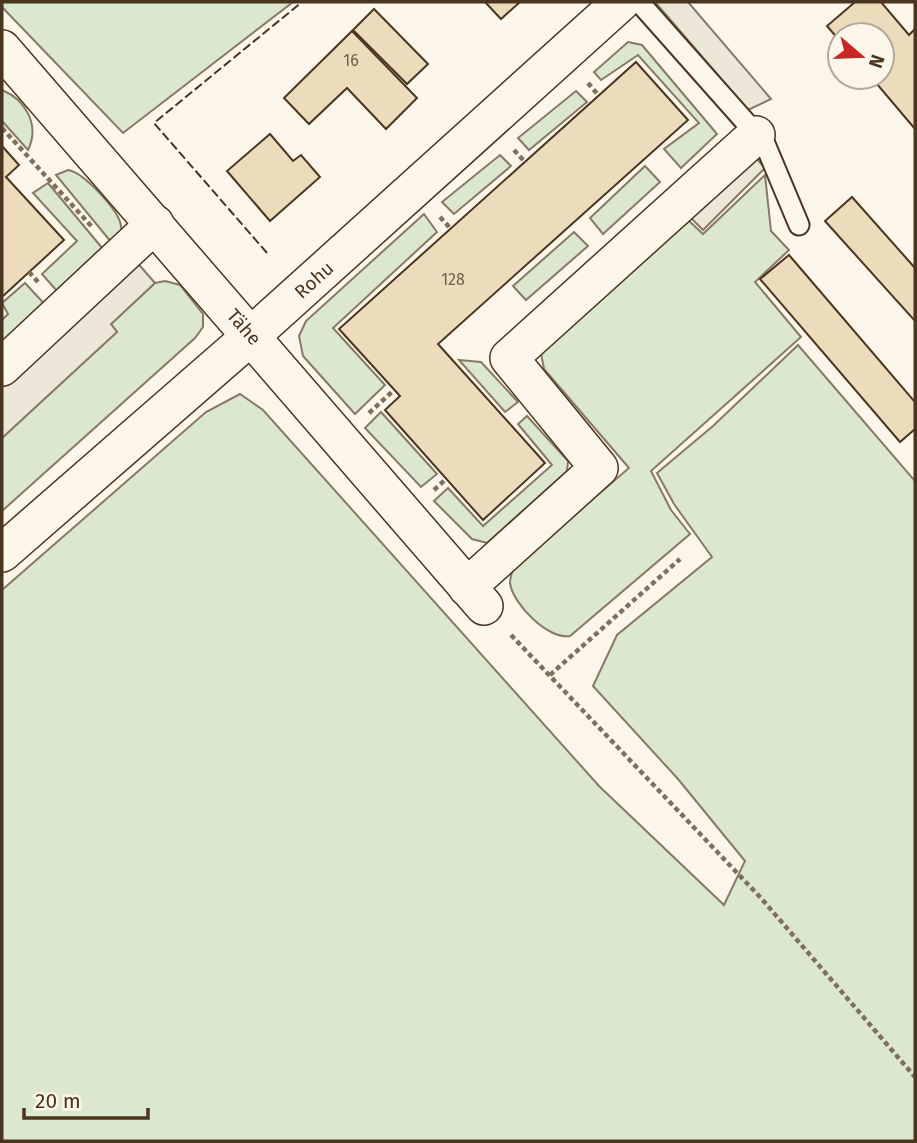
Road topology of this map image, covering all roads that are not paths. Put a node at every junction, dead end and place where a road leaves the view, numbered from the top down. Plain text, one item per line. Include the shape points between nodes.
1 (621, 2) edge
2 (639, 2) edge
3 (4, 55) edge
4 (756, 135) junction
5 (155, 224) junction
6 (799, 225) dead end
7 (251, 337) junction
8 (2, 368) edge
9 (2, 554) edge

1 - 7 street, Rohu
2 - 4 lane
3 - 5 street, Tähe
4 - 6 lane via 765,144
4 - 7 street, Tähe via 509,358 599,468 475,596
5 - 7 street, Tähe
5 - 8 street
7 - 9 street, Rohu

